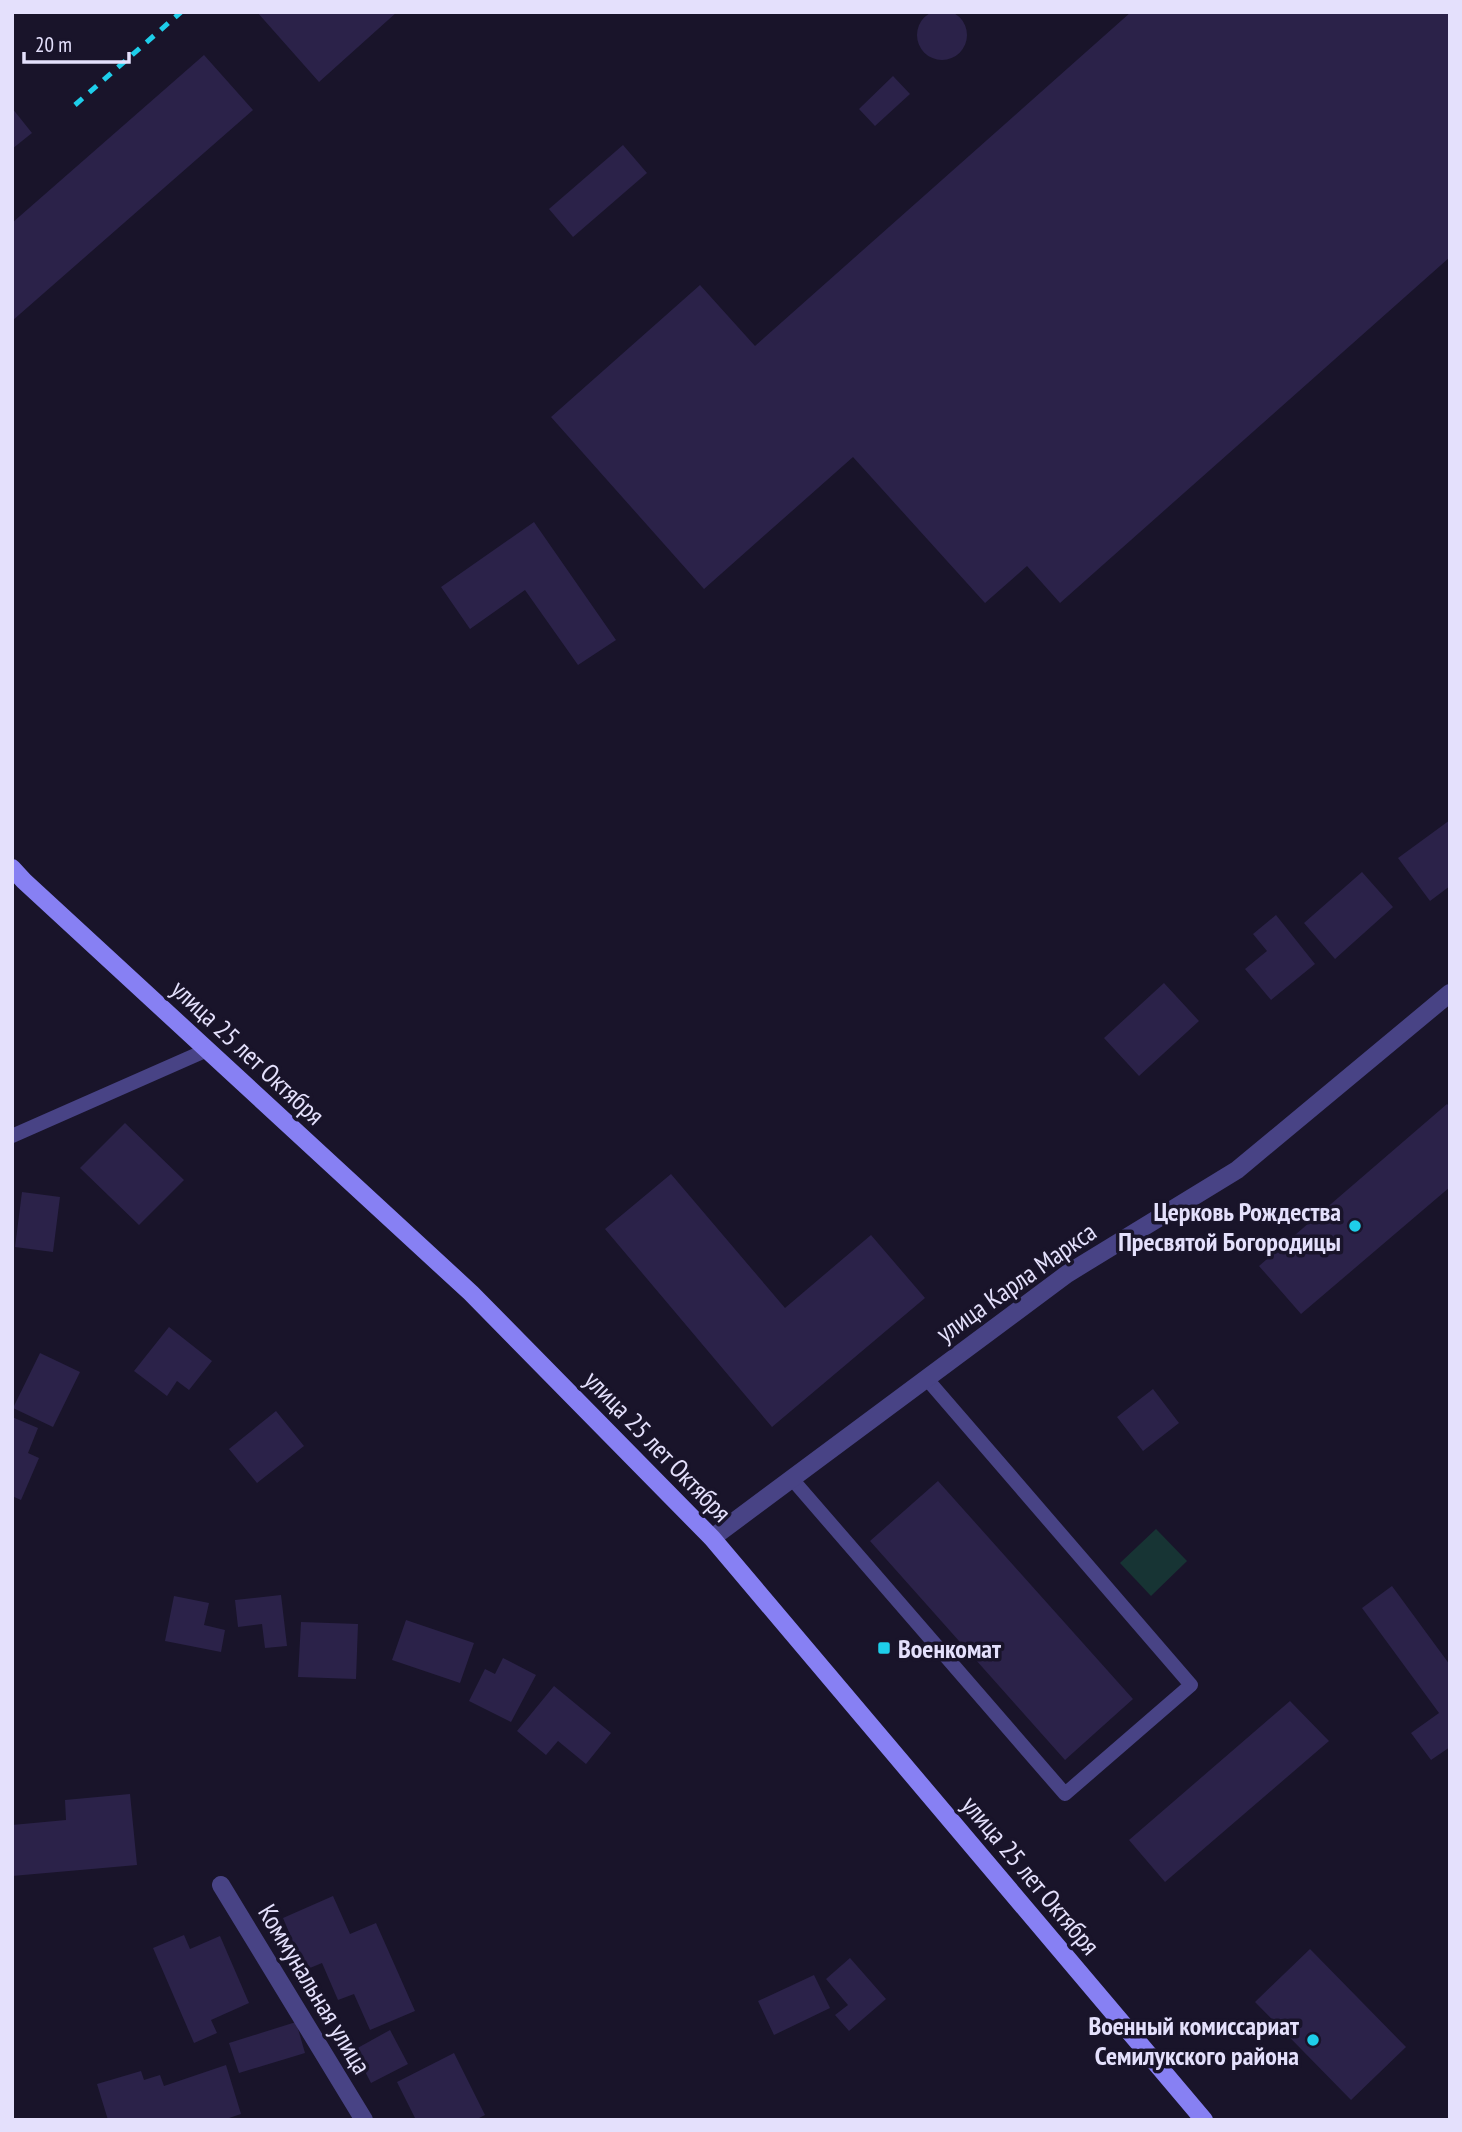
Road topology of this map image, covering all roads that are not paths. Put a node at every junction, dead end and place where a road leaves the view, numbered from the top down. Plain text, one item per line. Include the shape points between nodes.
1 (12, 868) edge
2 (1450, 993) edge
3 (207, 1049) junction
4 (12, 1136) edge
5 (926, 1378) junction
6 (792, 1479) junction
7 (712, 1538) junction
8 (221, 1885) dead end
9 (364, 2120) edge
10 (1204, 2120) edge

1 - 3 street, улица 25 лет Октября
2 - 5 street, улица Карла Маркса via 1237,1170 1067,1274
3 - 4 lane
3 - 7 street, улица 25 лет Октября via 471,1293
5 - 6 street, улица Карла Маркса
5 - 6 lane via 1191,1685 1065,1794
6 - 7 street, улица Карла Маркса
7 - 10 street, улица 25 лет Октября
8 - 9 street, Коммунальная улица

